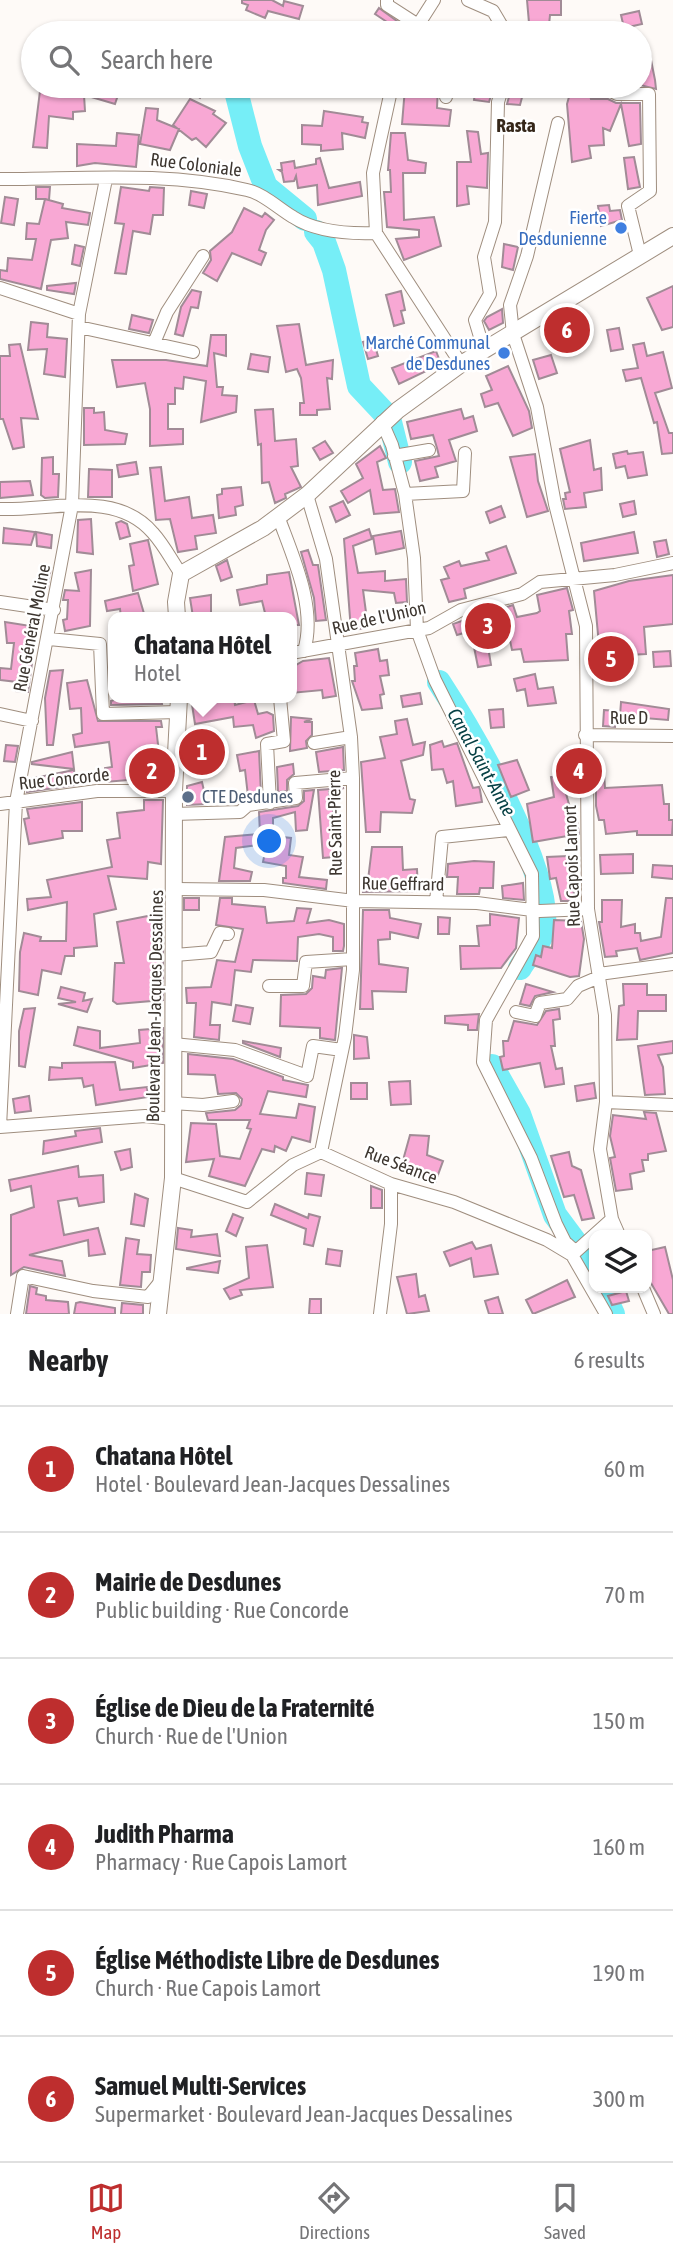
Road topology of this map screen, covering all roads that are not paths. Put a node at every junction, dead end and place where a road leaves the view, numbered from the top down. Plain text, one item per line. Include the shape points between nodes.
1 (387, 0) edge
2 (433, 0) edge
3 (468, 0) edge
4 (406, 21) edge
5 (421, 21) edge
6 (499, 21) edge
7 (389, 98) edge
8 (499, 98) edge
9 (649, 98) edge
10 (558, 122) dead end
11 (0, 179) edge
12 (106, 179) junction
13 (376, 233) junction
14 (673, 236) edge
15 (640, 255) junction
16 (203, 256) dead end
17 (0, 288) edge
18 (79, 320) junction
19 (513, 334) junction
20 (154, 343) junction
21 (484, 350) junction
22 (193, 352) dead end
23 (461, 364) junction
24 (389, 417) junction
25 (429, 450) dead end
26 (465, 453) dead end
27 (394, 456) junction
28 (405, 494) junction
29 (307, 495) junction
30 (72, 505) junction
31 (0, 509) edge
32 (278, 516) junction
33 (673, 563) edge
34 (181, 574) junction
35 (574, 579) junction
36 (0, 602) edge
37 (54, 610) junction
38 (177, 612) edge
39 (423, 629) junction
40 (49, 639) junction
41 (106, 642) edge
42 (338, 646) junction
43 (297, 652) edge
44 (280, 703) edge
45 (179, 705) edge
46 (0, 714) edge
47 (32, 721) junction
48 (586, 735) junction
49 (673, 736) edge
50 (351, 737) junction
51 (314, 743) dead end
52 (353, 778) junction
53 (174, 792) junction
54 (16, 802) junction
55 (270, 803) junction
56 (0, 804) edge
57 (174, 814) junction
58 (508, 830) junction
59 (176, 889) junction
60 (354, 901) junction
61 (436, 902) junction
62 (588, 909) junction
63 (539, 911) junction
64 (228, 934) dead end
65 (175, 956) junction
66 (353, 958) junction
67 (673, 964) edge
68 (599, 975) junction
69 (268, 985) dead end
70 (516, 1012) dead end
71 (173, 1044) junction
72 (342, 1051) junction
73 (233, 1101) dead end
74 (607, 1102) junction
75 (673, 1105) edge
76 (172, 1111) junction
77 (0, 1127) edge
78 (321, 1152) junction
79 (173, 1178) junction
80 (391, 1184) junction
81 (612, 1219) junction
82 (617, 1230) edge
83 (575, 1251) junction
84 (161, 1281) junction
85 (645, 1293) edge
86 (17, 1314) edge
87 (158, 1314) edge
88 (380, 1314) edge
89 (606, 1314) edge
90 (654, 1314) edge

1 - 4 street
2 - 5 street
3 - 6 street via 493,11
7 - 13 street via 373,173
8 - 21 street via 495,222 484,257 491,294 475,320
9 - 15 street via 650,191 628,206
10 - 19 street, Rue Capois Lamort via 527,256 510,305
11 - 12 street, Rue Coloniale
12 - 13 street, Rue Coloniale via 141,175 251,190 322,230
12 - 18 street, Rue Général Moline
13 - 23 street
14 - 15 street
15 - 19 street
16 - 20 street via 167,312
17 - 18 street
18 - 20 street
18 - 30 street, Rue Général Moline
19 - 21 street
19 - 35 street, Rue Capois Lamort via 537,407
20 - 22 street
21 - 23 street
23 - 24 street
24 - 27 street
24 - 29 street
25 - 27 street
26 - 28 street via 463,491
27 - 28 street
28 - 39 street
29 - 32 street
29 - 42 street, Rue Saint-Pierre via 326,559
30 - 31 street
30 - 34 street via 89,504 135,516 153,533
30 - 37 street, Rue Général Moline
32 - 34 street
32 - 43 street via 294,559 310,631
33 - 35 street, Rue de l'Union
34 - 38 street
35 - 39 street, Rue de l'Union via 540,582 522,594 461,610
35 - 48 street, Rue Capois Lamort via 586,626
36 - 37 street
37 - 40 street, Rue Général Moline
39 - 42 street, Rue de l'Union
39 - 58 street via 435,680
40 - 41 street
40 - 47 street, Rue Général Moline
41 - 45 street via 103,714
42 - 43 street, Rue de l'Union
42 - 50 street, Rue Saint-Pierre
44 - 55 street via 284,741 267,744
45 - 53 street, Boulevard Jean-Jacques Dessalines
46 - 47 street
47 - 54 street, Rue Général Moline
48 - 49 street, Rue D
48 - 62 street, Rue Capois Lamort
50 - 51 street
50 - 52 street, Rue Saint-Pierre
52 - 55 street via 295,783 296,798
52 - 60 street, Rue Saint-Pierre
53 - 54 street, Rue Concorde via 97,791
53 - 57 street, Boulevard Jean-Jacques Dessalines
54 - 56 street, Rue Concorde
54 - 77 street, Rue Général Moline
55 - 57 street via 248,805 240,812
57 - 59 street, Boulevard Jean-Jacques Dessalines
58 - 61 street via 442,837
58 - 63 street via 532,874
59 - 60 street, Rue Geffrard via 264,890
59 - 65 street, Boulevard Jean-Jacques Dessalines
60 - 61 street, Rue Geffrard
60 - 66 street, Rue Saint-Pierre
61 - 63 street, Rue Geffrard
62 - 63 street, Rue Geffrard
62 - 68 street, Rue Capois Lamort
63 - 83 street via 533,936 486,1020 484,1062 531,1158 555,1224
64 - 65 street via 220,933 211,952
65 - 71 street, Boulevard Jean-Jacques Dessalines
66 - 69 street via 306,962 303,986
66 - 72 street, Rue Saint-Pierre
67 - 68 street
68 - 70 street via 567,999 540,1003 535,1016
68 - 74 street, Rue Capois Lamort
71 - 72 street via 235,1050 307,1076 313,1046
71 - 76 street, Boulevard Jean-Jacques Dessalines
72 - 78 street, Rue Saint-Pierre
73 - 76 street
74 - 75 street
74 - 81 street, Rue Capois Lamort via 600,1149
76 - 77 street
76 - 79 street, Boulevard Jean-Jacques Dessalines
78 - 79 street via 273,1178 247,1202
78 - 80 street, Rue Séance
79 - 84 street, Boulevard Jean-Jacques Dessalines
80 - 83 street, Rue Séance
80 - 88 street
81 - 82 street, Rue Capois Lamort
81 - 83 street
83 - 89 street
84 - 86 street via 148,1297 23,1276
84 - 87 street, Boulevard Jean-Jacques Dessalines
85 - 90 street

